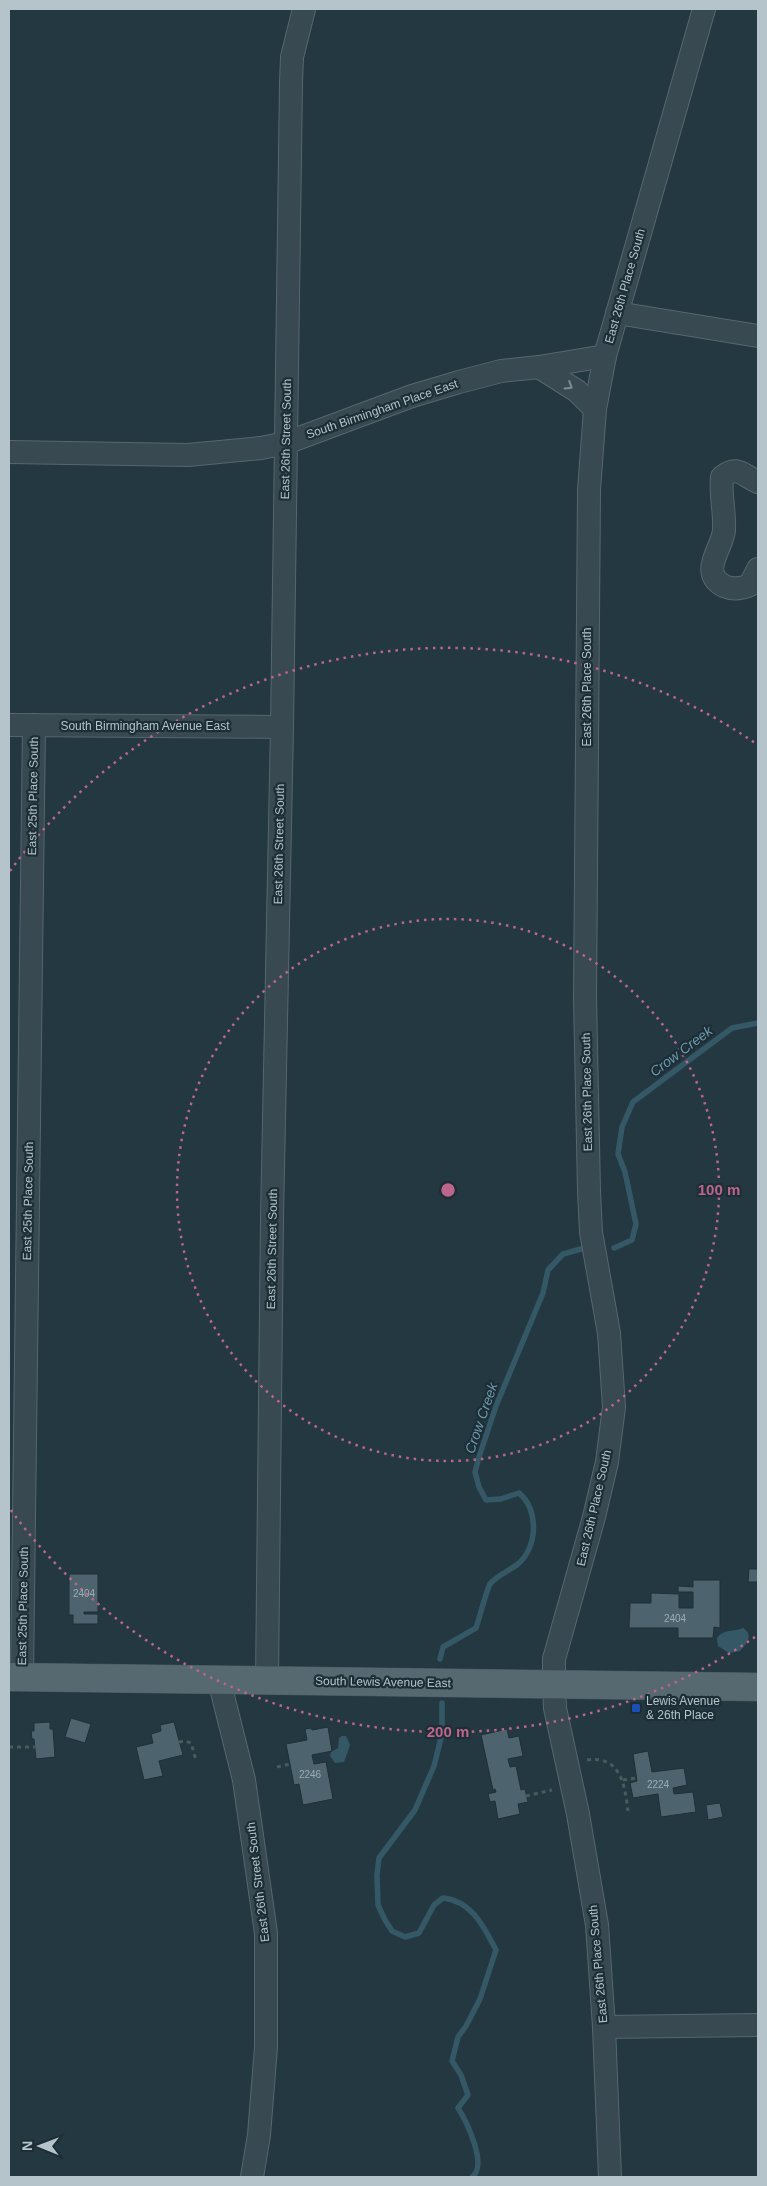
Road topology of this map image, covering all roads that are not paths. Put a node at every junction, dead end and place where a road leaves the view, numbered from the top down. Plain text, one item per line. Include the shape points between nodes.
1 (304, 9) edge
2 (704, 9) edge
3 (617, 313) junction
4 (758, 336) edge
5 (604, 356) junction
6 (539, 367) junction
7 (595, 410) junction
8 (286, 443) junction
9 (9, 452) edge
10 (758, 482) edge
11 (758, 569) edge
12 (9, 725) edge
13 (34, 725) junction
14 (282, 727) junction
15 (15, 1677) edge
16 (219, 1680) junction
17 (267, 1680) junction
18 (554, 1685) junction
19 (758, 1687) edge
20 (758, 2025) edge
21 (604, 2027) junction
22 (252, 2177) edge
23 (610, 2177) edge

1 - 8 street, East 26th Street South via 292,57
2 - 3 street, East 26th Place South
3 - 4 street
3 - 5 street, East 26th Place South
5 - 6 street, South Birmingham Place East
5 - 7 street, East 26th Place South
6 -> 7 street via 577,391
6 - 8 street, South Birmingham Place East via 501,371 440,387
7 - 18 street, East 26th Place South via 589,490 585,998 591,1232 608,1334 614,1407 607,1462 554,1659
8 - 9 street, South Birmingham Place East via 204,454
8 - 14 street, East 26th Street South
10 - 11 street via 739,471 730,471 722,477 724,533 712,565 721,584 741,589 750,585
12 - 13 street, South Birmingham Avenue East
13 - 14 street, South Birmingham Avenue East
13 - 15 street, East 25th Place South
14 - 17 street, East 26th Street South
15 - 16 main road, South Lewis Avenue East
16 - 17 main road, South Lewis Avenue East
16 - 22 street, East 26th Street South via 244,1780 266,1933 266,2047
17 - 18 main road, South Lewis Avenue East
18 - 19 main road, South Lewis Avenue East
18 - 21 street, East 26th Place South via 555,1708 597,1925
20 - 21 street
21 - 23 street, East 26th Place South

